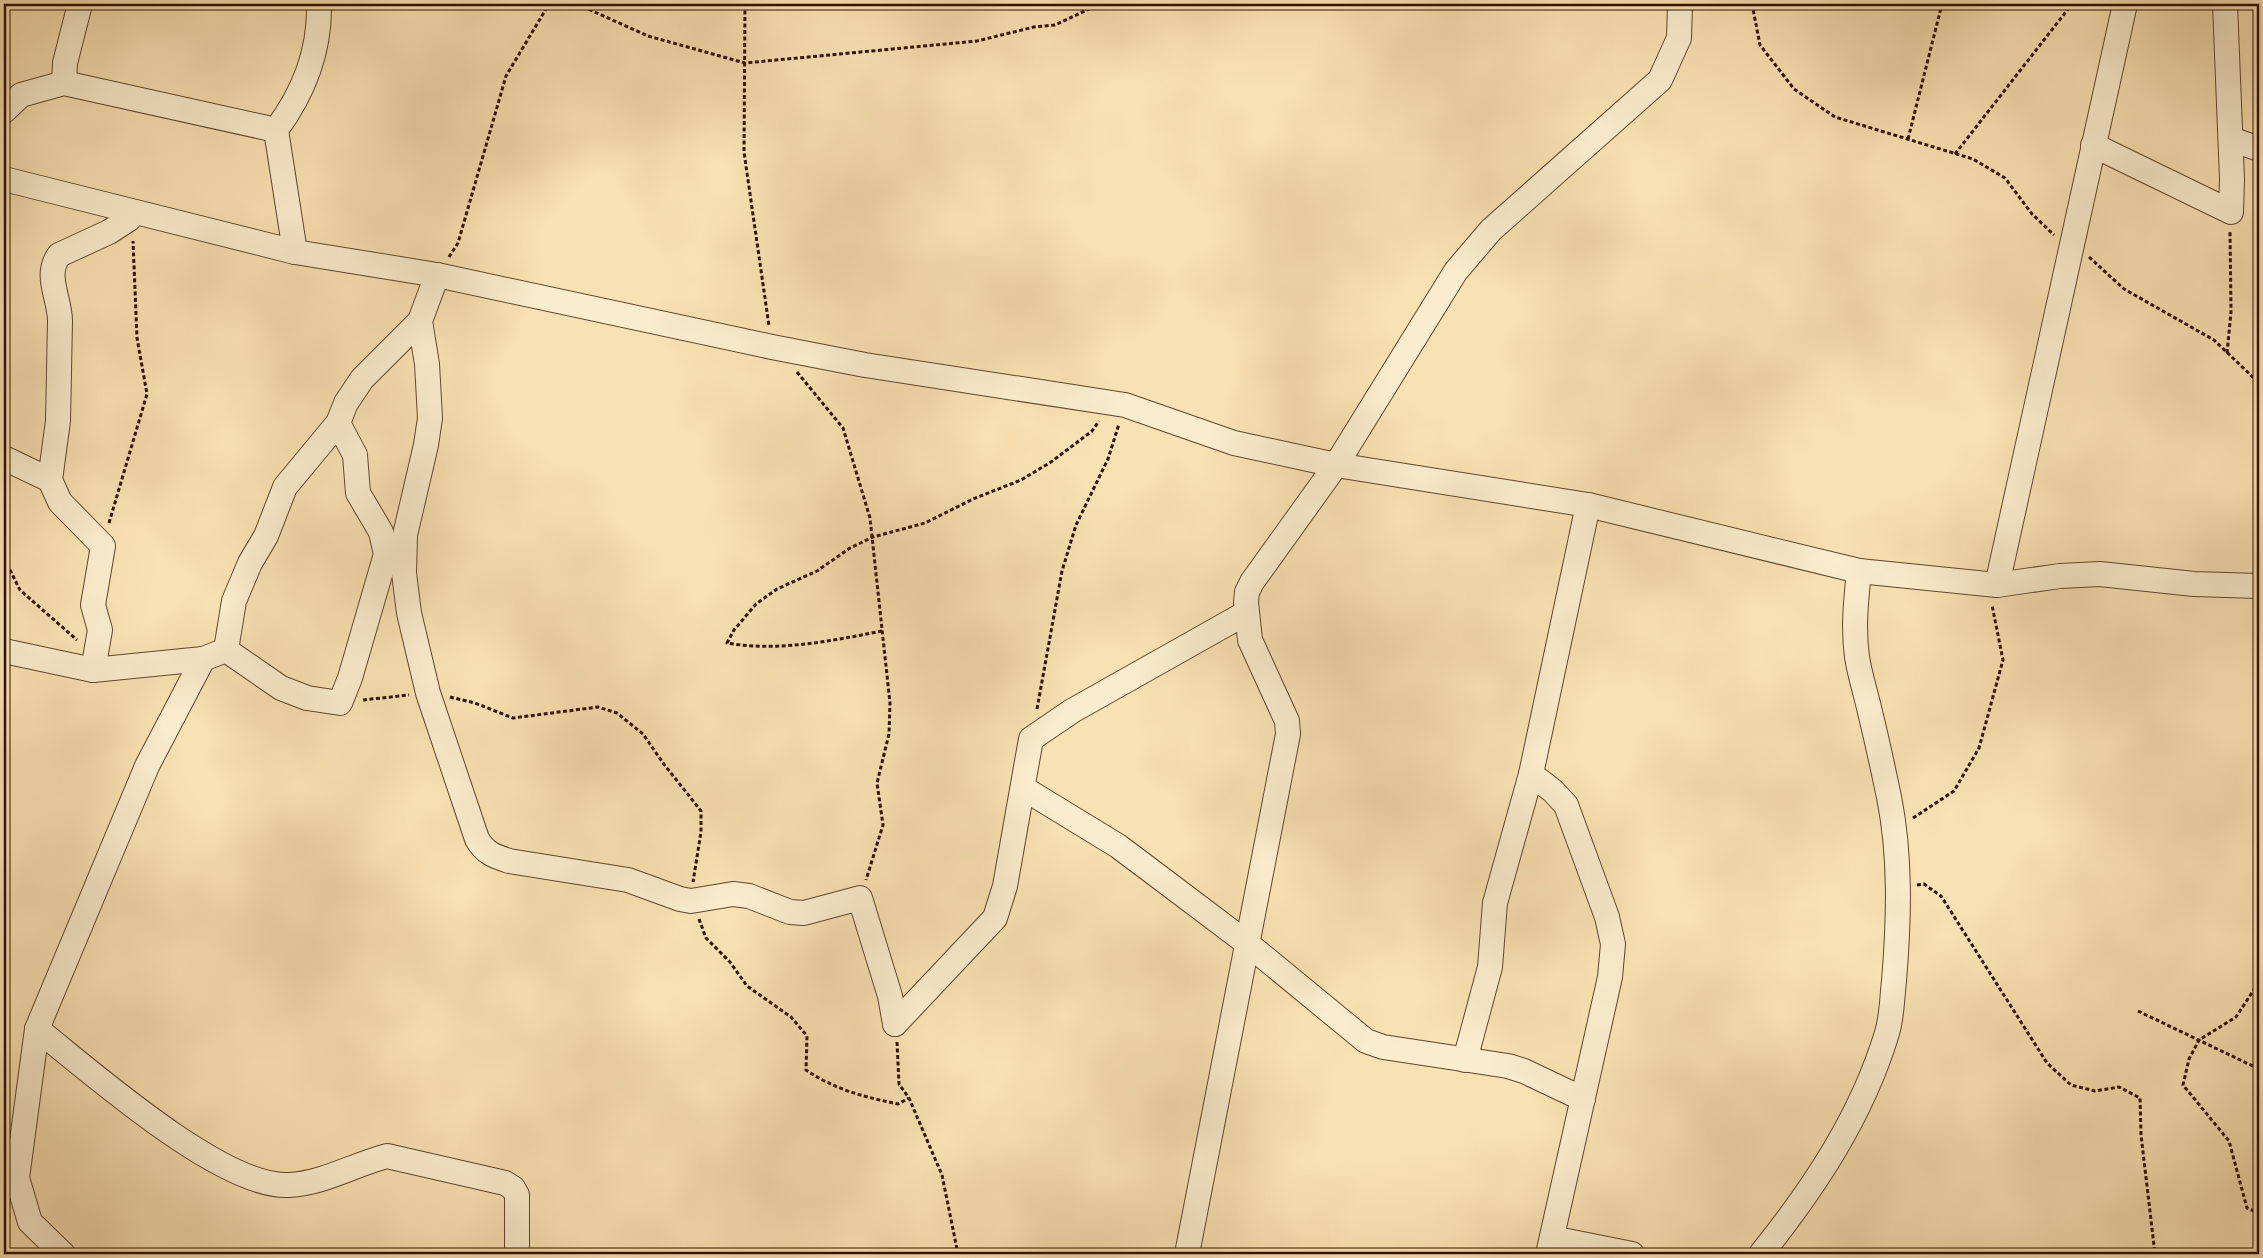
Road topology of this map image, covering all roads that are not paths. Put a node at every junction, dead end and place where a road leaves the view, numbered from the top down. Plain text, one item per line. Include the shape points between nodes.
1 (80, 4) edge
2 (319, 4) edge
3 (1680, 4) edge
4 (2125, 4) edge
5 (2225, 4) edge
6 (64, 83) junction
7 (4, 111) edge
8 (276, 130) junction
9 (2230, 139) junction
10 (2093, 145) junction
11 (2259, 149) edge
12 (4, 179) edge
13 (129, 219) road end
14 (295, 252) junction
15 (437, 276) junction
16 (420, 321) junction
17 (338, 423) junction
18 (4, 458) edge
19 (1336, 465) junction
20 (50, 480) junction
21 (1588, 504) junction
22 (1859, 571) junction
23 (1998, 585) junction
24 (2259, 586) edge
25 (1246, 613) junction
26 (226, 650) junction
27 (4, 651) edge
28 (203, 658) junction
29 (94, 665) junction
30 (1531, 774) junction
31 (1023, 788) junction
32 (1248, 944) junction
33 (37, 1029) junction
34 (1465, 1060) junction
35 (1583, 1099) junction
36 (13, 1144) edge
37 (1550, 1246) edge
38 (63, 1254) edge
39 (517, 1254) edge
40 (1187, 1254) edge
41 (1632, 1254) edge
42 (1761, 1254) edge

1 - 6 street
2 - 8 street via 315,57 292,109
3 - 19 street via 1679,38 1660,80 1490,230 1472,250
4 - 10 street
5 - 9 street
6 - 7 street via 21,95
6 - 8 street
8 - 14 street
9 - 10 street via 2231,212
9 - 11 street
10 - 23 street
12 - 14 street
13 - 20 street via 59,255 54,262 53,288 60,306 60,320 58,421
14 - 15 street
15 - 16 street
15 - 19 street via 772,348 1116,403 1234,443
16 - 17 street via 362,379 346,403
16 - 31 street via 427,364 430,418 405,535 404,574 409,613 428,693 483,849 509,861 628,880 666,895 691,900 733,894 748,896 790,912 804,913 860,898 885,978 894,1024 995,918 1006,886
17 - 26 street via 285,487 234,602
17 - 26 street via 355,454 358,493 381,532 386,554 340,703 307,698 281,688
18 - 20 street
19 - 21 street
19 - 25 street via 1252,582 1247,592
20 - 29 street via 60,502 103,546 93,605 100,630
21 - 22 street
21 - 30 street
22 - 23 street
22 - 42 street via 1854,616 1857,660 1894,830 1898,935 1891,1013 1873,1074 1837,1148
23 - 24 street via 2100,574 2194,584
25 - 31 street via 1072,711 1031,739
25 - 32 street via 1250,640 1286,721 1288,734
26 - 28 street
27 - 29 street
28 - 29 street
28 - 33 street via 147,766
30 - 34 street via 1495,903 1490,967
30 - 35 street via 1554,790 1566,805 1607,917 1613,944 1610,977
31 - 32 street via 1118,846
32 - 34 street via 1366,1041 1383,1047
32 - 40 street
33 - 36 street
33 - 39 street via 196,1150 252,1180 288,1185 329,1178 387,1156 505,1183 517,1195
34 - 35 street via 1508,1066
35 - 37 street
36 - 38 street via 30,1222
37 - 41 street

